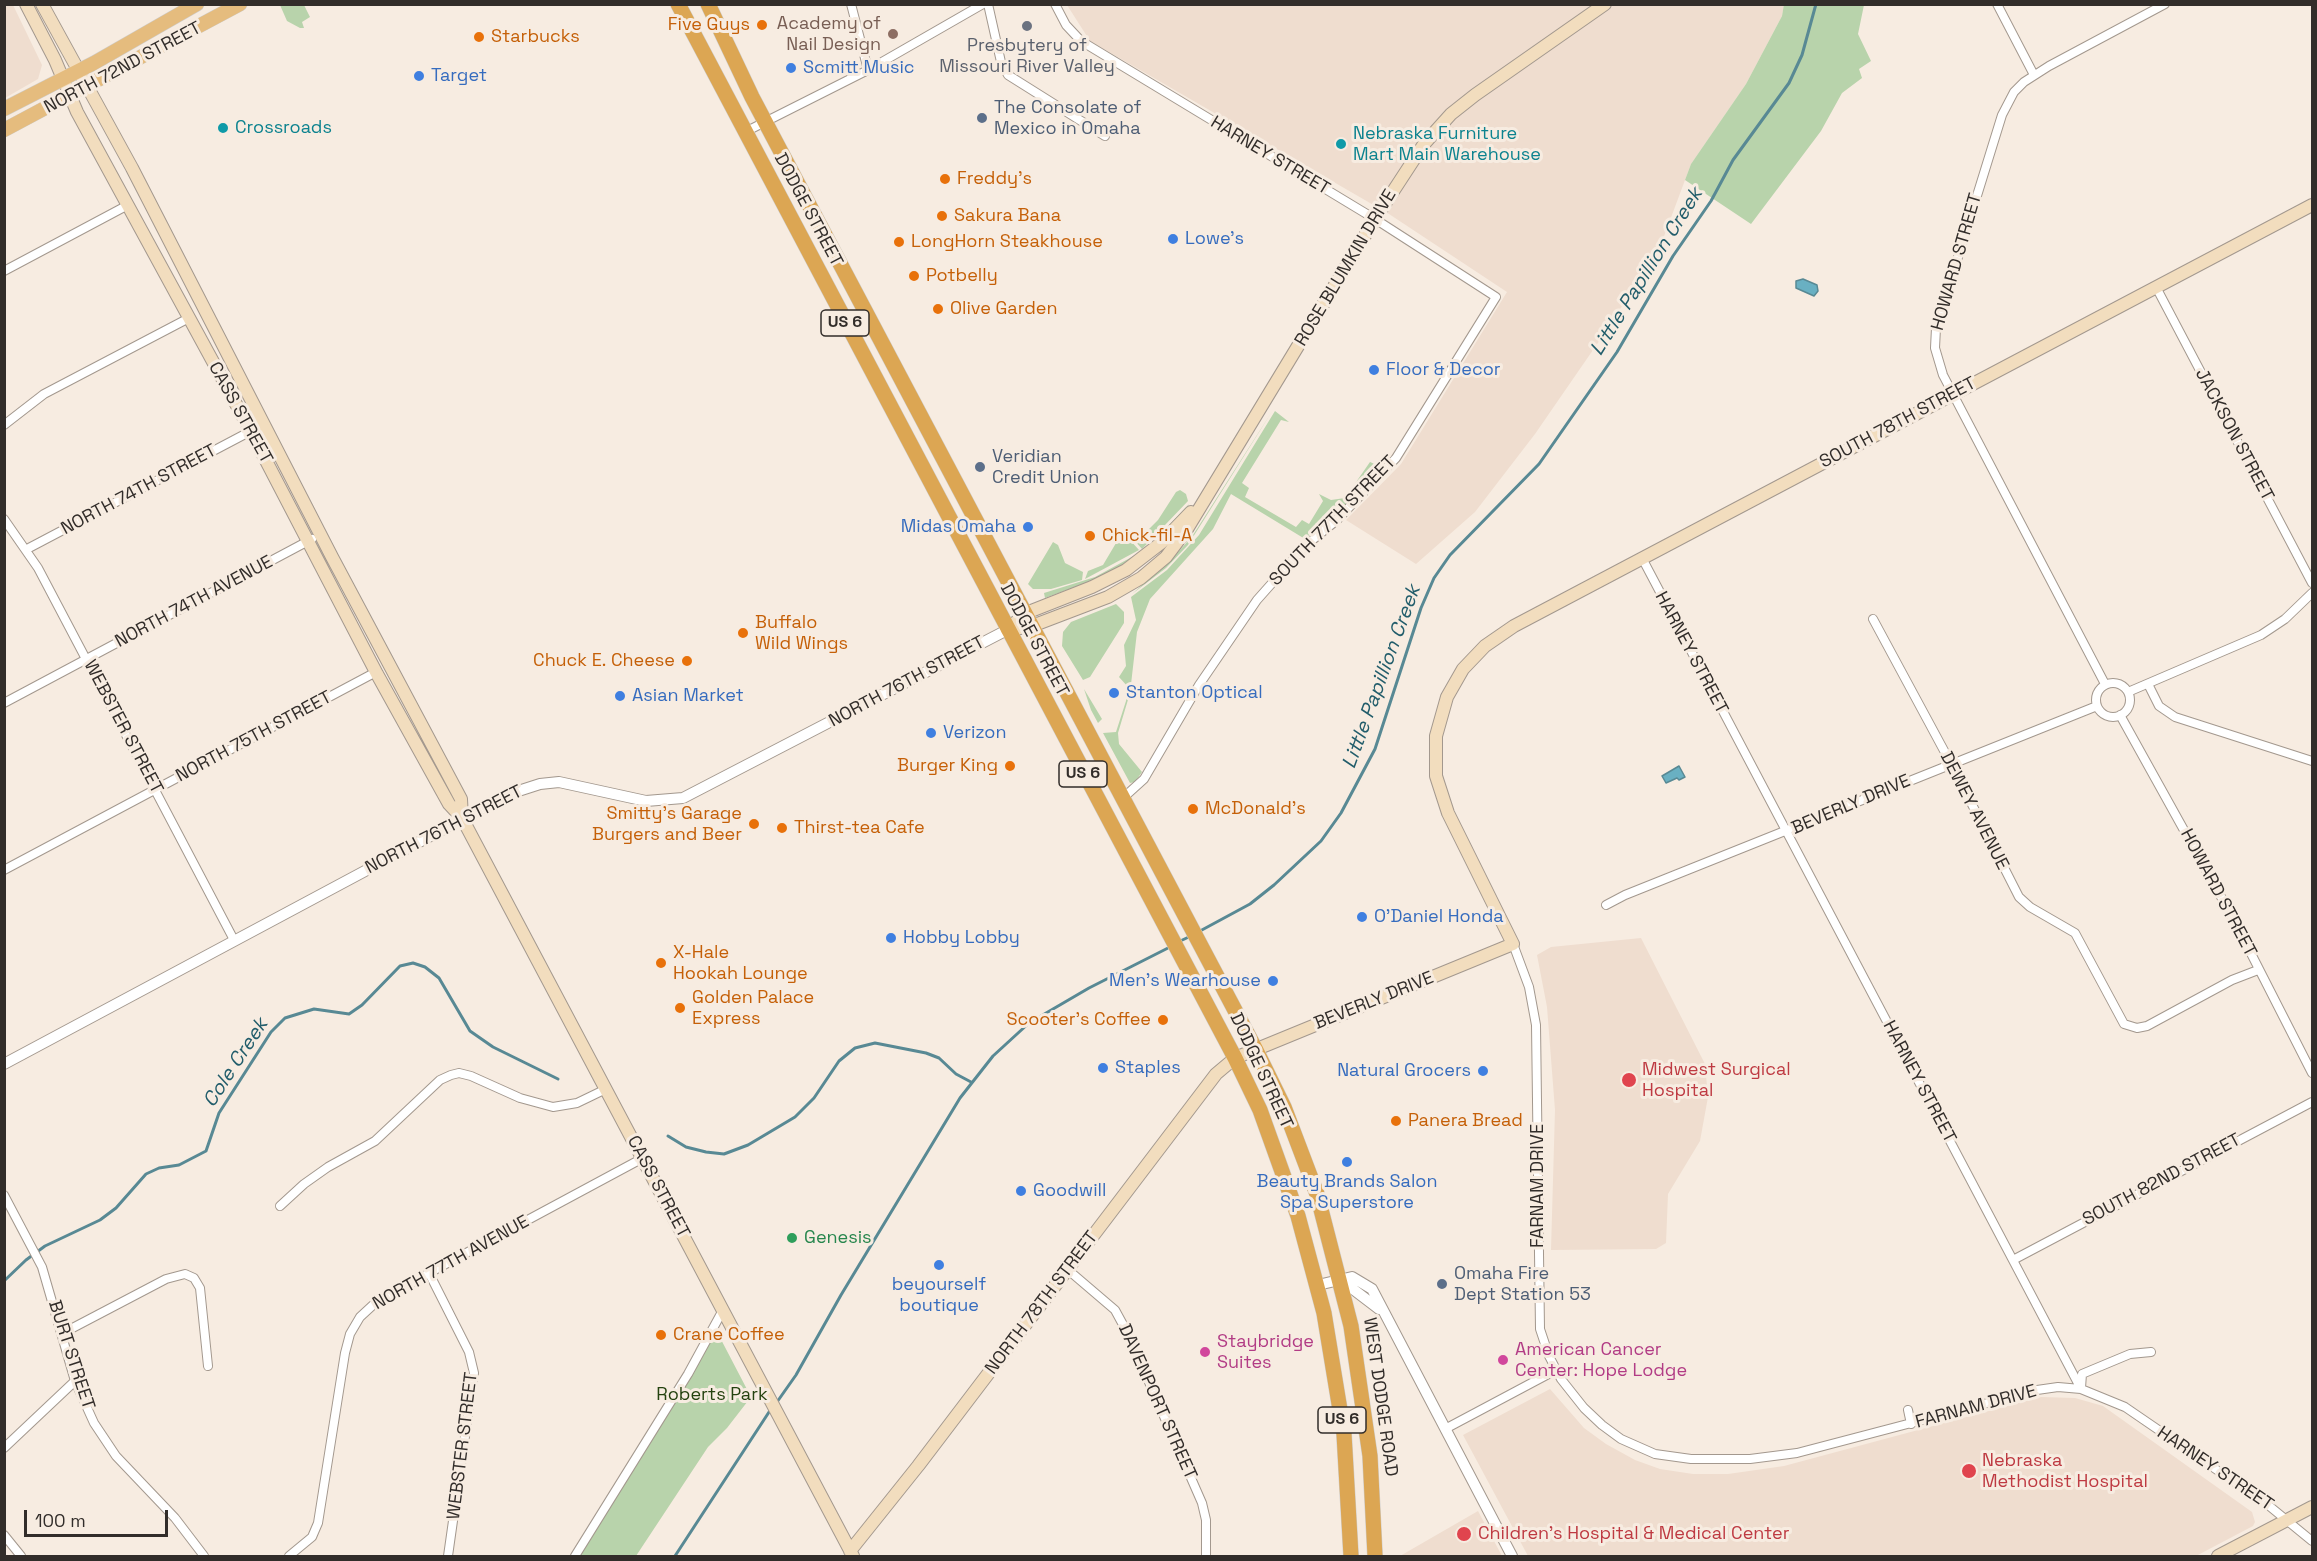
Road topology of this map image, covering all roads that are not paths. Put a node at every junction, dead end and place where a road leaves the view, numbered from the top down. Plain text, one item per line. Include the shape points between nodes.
1 (26, 4) edge
2 (42, 4) edge
3 (196, 4) edge
4 (240, 4) edge
5 (678, 4) edge
6 (708, 4) edge
7 (851, 4) edge
8 (968, 4) edge
9 (983, 4) edge
10 (988, 4) edge
11 (1055, 4) edge
12 (1605, 4) edge
13 (1997, 4) edge
14 (2165, 4) edge
15 (958, 18) junction
16 (868, 70) junction
17 (80, 71) junction
18 (2034, 75) junction
19 (63, 80) junction
20 (88, 87) junction
21 (70, 96) junction
22 (4, 109) edge
23 (765, 121) junction
24 (4, 130) edge
25 (745, 132) junction
26 (1106, 136) dead end
27 (128, 205) junction
28 (2313, 205) edge
29 (1375, 219) junction
30 (4, 272) edge
31 (2156, 288) junction
32 (1496, 297) joint
33 (189, 318) junction
34 (1953, 395) junction
35 (4, 424) edge
36 (251, 431) junction
37 (4, 519) edge
38 (321, 535) junction
39 (308, 541) junction
40 (27, 549) junction
41 (1642, 558) junction
42 (2313, 583) edge
43 (2313, 593) edge
44 (1029, 619) junction
45 (1873, 619) dead end
46 (1007, 630) junction
47 (1485, 646) joint
48 (87, 659) junction
49 (376, 672) junction
50 (2105, 684) junction
51 (2148, 684) junction
52 (2128, 692) junction
53 (4, 703) edge
54 (2097, 706) junction
55 (2120, 715) junction
56 (2313, 761) edge
57 (1950, 763) junction
58 (156, 789) junction
59 (1123, 798) junction
60 (462, 818) junction
61 (1786, 832) junction
62 (4, 870) edge
63 (1606, 905) dead end
64 (234, 940) junction
65 (1513, 944) junction
66 (2258, 970) junction
67 (1256, 1050) junction
68 (1235, 1058) junction
69 (4, 1064) edge
70 (2313, 1073) edge
71 (606, 1089) junction
72 (2313, 1102) edge
73 (643, 1158) junction
74 (4, 1195) edge
75 (280, 1206) dead end
76 (8, 1211) edge
77 (2013, 1260) junction
78 (1067, 1269) junction
79 (429, 1273) junction
80 (1341, 1280) junction
81 (1318, 1285) junction
82 (723, 1310) junction
83 (63, 1333) junction
84 (2151, 1352) dead end
85 (208, 1366) dead end
86 (1556, 1370) junction
87 (75, 1381) junction
88 (2081, 1389) junction
89 (1908, 1410) dead end
90 (1911, 1424) junction
91 (1445, 1429) junction
92 (4, 1448) edge
93 (2313, 1507) edge
94 (2288, 1520) junction
95 (4, 1535) edge
96 (2313, 1541) edge
97 (849, 1555) edge
98 (21, 1557) edge
99 (204, 1557) edge
100 (289, 1557) edge
101 (448, 1557) edge
102 (575, 1557) edge
103 (1206, 1557) edge
104 (1352, 1557) edge
105 (1375, 1557) edge
106 (1512, 1557) edge
107 (2218, 1557) edge

1 - 19 main road, CASS STREET
2 - 17 main road, CASS STREET
3 - 17 main road, NORTH 72ND STREET
4 - 20 main road, NORTH 72ND STREET
5 - 25 highway, DODGE STREET / US 6
6 - 23 highway, DODGE STREET / US 6
7 - 16 street
8 - 15 street
9 - 15 street
10 - 26 street via 1004,70
11 - 29 street, HARNEY STREET via 1066,25 1081,41
12 - 29 main road, ROSE BLUMKIN DRIVE via 1451,114 1424,144
13 - 18 street
14 - 18 street, HOWARD STREET
15 - 16 street
16 - 23 street
17 - 19 main road, NORTH 72ND STREET
17 - 20 main road, CASS STREET
18 - 34 street, HOWARD STREET via 2014,92 2002,115 1936,328 1937,357
19 - 21 main road, CASS STREET
19 - 22 main road, NORTH 72ND STREET
20 - 21 main road, NORTH 72ND STREET
20 - 38 main road, CASS STREET
21 - 24 main road, NORTH 72ND STREET
21 - 27 main road, CASS STREET
23 - 25 street
23 - 44 highway, DODGE STREET / US 6
25 - 46 highway, DODGE STREET / US 6
27 - 30 street
27 - 33 main road, CASS STREET
28 - 31 main road, SOUTH 78TH STREET
29 - 32 street, HARNEY STREET
29 - 44 main road, ROSE BLUMKIN DRIVE via 1206,496 1161,543 1126,570
31 - 34 main road, SOUTH 78TH STREET
31 - 42 street, JACKSON STREET
32 - 59 street, SOUTH 77TH STREET via 1396,458 1337,520 1305,546 1257,600 1200,683 1144,779
33 - 35 street via 44,394
33 - 36 main road, CASS STREET
34 - 41 main road, SOUTH 78TH STREET
34 - 50 street, HOWARD STREET
36 - 39 main road, CASS STREET
36 - 40 street, NORTH 74TH STREET
37 - 40 street, WEBSTER STREET
38 - 39 street, NORTH 74TH AVENUE
38 - 60 main road, CASS STREET via 461,799
39 - 48 street, NORTH 74TH AVENUE
39 - 49 main road, CASS STREET
40 - 48 street, WEBSTER STREET
41 - 47 main road, SOUTH 78TH STREET via 1514,626
41 - 61 street, HARNEY STREET
43 - 51 street via 2261,635
44 - 46 main road, NORTH 76TH STREET
44 - 59 highway, DODGE STREET / US 6
45 - 57 street, DEWEY AVENUE
46 - 60 street, NORTH 76TH STREET via 683,798 646,801 575,784 545,783 509,794
46 - 68 highway, DODGE STREET / US 6
47 - 65 main road, FARNAM DRIVE via 1463,669 1447,697 1436,736 1436,776 1448,813
48 - 53 street, NORTH 74TH AVENUE
48 - 58 street, WEBSTER STREET
49 - 58 street, NORTH 75TH STREET
49 - 60 main road, CASS STREET via 449,804
50 - 52 street via 2121,685
50 - 54 street via 2096,696
51 - 52 street
51 - 56 street via 2159,706 2175,717
52 - 55 street via 2128,708
54 - 55 street via 2110,716
54 - 57 street, BEVERLY DRIVE
55 - 66 street, HOWARD STREET
57 - 61 street, BEVERLY DRIVE
57 - 66 street, DEWEY AVENUE via 2019,897 2075,933 2121,1021 2130,1027 2147,1026
58 - 62 street, NORTH 75TH STREET
58 - 64 street, WEBSTER STREET
59 - 67 highway, DODGE STREET / US 6
60 - 64 street, NORTH 76TH STREET
60 - 71 main road, CASS STREET
61 - 63 street, BEVERLY DRIVE
61 - 77 street, HARNEY STREET
64 - 69 street, NORTH 76TH STREET
65 - 67 main road, BEVERLY DRIVE
65 - 86 street, FARNAM DRIVE via 1536,1025 1538,1317
66 - 70 street, HOWARD STREET
67 - 68 main road, BEVERLY DRIVE
67 - 80 highway, DODGE STREET / US 6 via 1303,1155
68 - 78 main road, NORTH 78TH STREET via 1201,1090
68 - 81 highway, DODGE STREET / US 6 via 1286,1178
71 - 73 main road, CASS STREET
71 - 75 street via 577,1103 553,1107 520,1098 471,1076 451,1074 375,1141 328,1167
72 - 77 street, SOUTH 82ND STREET
73 - 79 street, NORTH 77TH AVENUE
73 - 82 main road, CASS STREET
74 - 76 street, BURT STREET
76 - 83 street, BURT STREET via 42,1267
77 - 88 street, HARNEY STREET
78 - 97 main road, NORTH 78TH STREET
78 - 103 street, DAVENPORT STREET via 1115,1310 1127,1332 1202,1503
79 - 100 street, NORTH 77TH AVENUE via 373,1305 355,1324 345,1353 318,1523 312,1537
79 - 101 street, WEBSTER STREET via 469,1352 474,1373
80 - 81 street
80 - 91 street via 1363,1294 1386,1317
80 - 105 highway, WEST DODGE ROAD / US 6 via 1366,1417
81 - 104 highway, US 6 via 1344,1434
82 - 97 main road, CASS STREET
82 - 102 street
83 - 85 street via 166,1279 184,1274 194,1278 200,1288
83 - 87 street, BURT STREET
84 - 88 street via 2130,1354 2082,1374
86 - 90 street, FARNAM DRIVE via 1574,1397 1602,1425 1636,1447 1671,1457 1773,1457
86 - 91 street
87 - 92 street
87 - 99 street, BURT STREET via 94,1423 116,1456 175,1518
88 - 90 street, FARNAM DRIVE via 2037,1390
88 - 94 street, HARNEY STREET via 2125,1407
89 - 90 street
91 - 106 street
93 - 94 main road
94 - 96 street, HARNEY STREET
94 - 107 main road
95 - 98 street

